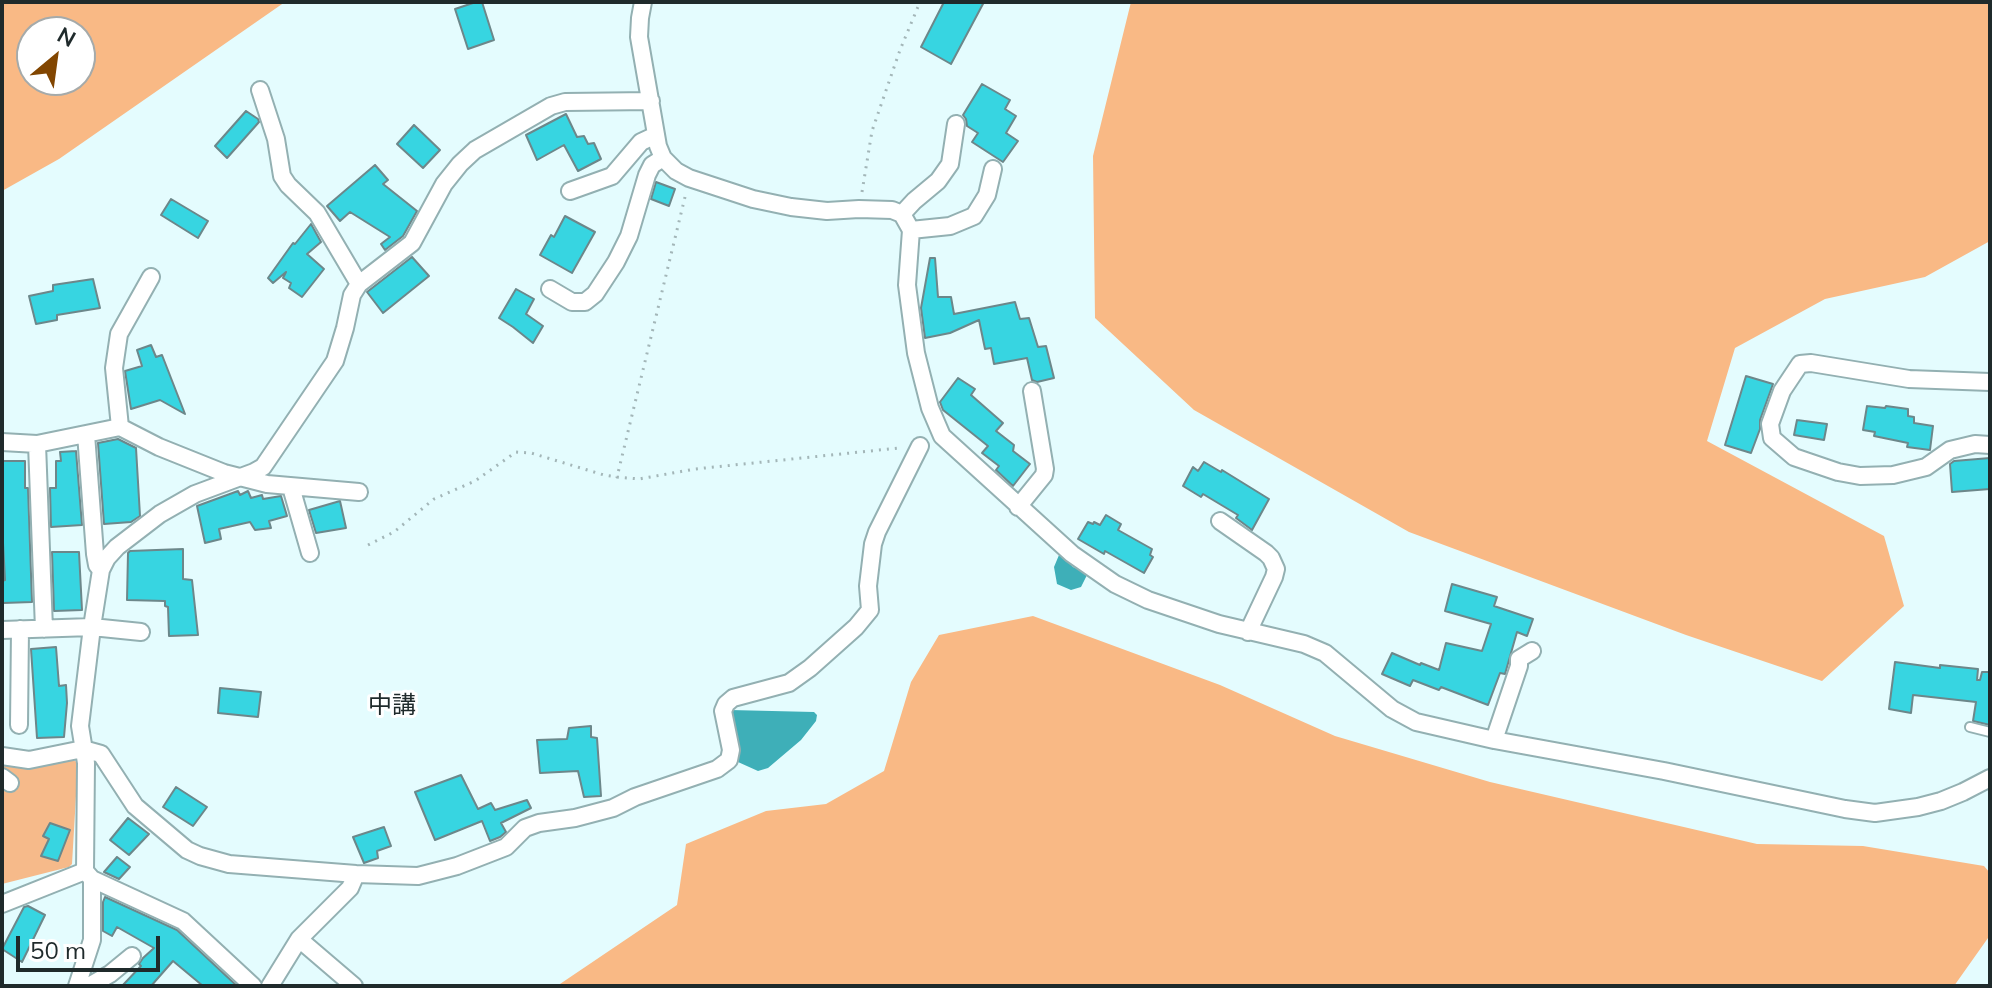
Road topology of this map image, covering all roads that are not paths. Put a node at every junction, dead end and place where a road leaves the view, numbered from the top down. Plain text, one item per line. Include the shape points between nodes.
1 (643, 2) edge
2 (260, 90) dead end
3 (651, 101) junction
4 (956, 124) dead end
5 (656, 135) junction
6 (663, 158) junction
7 (993, 169) dead end
8 (570, 191) dead end
9 (902, 214) junction
10 (911, 230) junction
11 (151, 277) dead end
12 (359, 284) junction
13 (550, 289) dead end
14 (1990, 382) edge
15 (1032, 391) dead end
16 (120, 427) junction
17 (86, 434) junction
18 (2, 442) edge
19 (37, 444) junction
20 (1990, 445) edge
21 (920, 446) road end
22 (241, 476) junction
23 (291, 487) junction
24 (359, 492) dead end
25 (1018, 507) junction
26 (1220, 521) dead end
27 (310, 553) dead end
28 (101, 570) junction
29 (92, 627) junction
30 (20, 629) junction
31 (44, 629) junction
32 (2, 630) edge
33 (141, 632) dead end
34 (1248, 632) junction
35 (1532, 651) dead end
36 (19, 725) dead end
37 (1970, 727) dead end
38 (1990, 732) edge
39 (1494, 740) junction
40 (83, 749) junction
41 (2, 756) edge
42 (1990, 778) edge
43 (356, 874) junction
44 (88, 875) junction
45 (2, 904) edge
46 (299, 939) junction
47 (132, 956) dead end
48 (77, 986) edge
49 (89, 986) edge
50 (253, 986) edge
51 (270, 986) edge
52 (354, 986) edge

1 - 3 street via 639,37
2 - 12 street via 282,176 317,213
3 - 5 street
3 - 12 street via 565,102 475,150 444,184 412,243
4 - 9 street via 950,164
5 - 6 street
5 - 8 street via 641,142 612,176
6 - 9 street via 689,178 753,199 827,211
6 - 13 street via 652,165 629,236 595,294 585,302 572,302
7 - 10 street via 987,195 974,216 950,226
9 - 10 street
10 - 25 street via 907,285 930,408 942,436
11 - 16 street via 119,334 114,368
12 - 22 street via 335,361 263,467
14 - 20 street via 1909,379 1800,364 1782,391 1770,424 1772,438 1794,457 1860,476 1893,475 1926,467 1950,450
15 - 25 street via 1045,469
16 - 17 street
16 - 22 street via 200,464
17 - 19 street
17 - 28 street
18 - 19 street
19 - 31 street
21 - 43 street via 873,544 870,610 789,683 726,704 729,760 613,808 525,828 506,847 457,866 418,876
22 - 23 street
22 - 28 street via 160,514 117,547
23 - 24 street
23 - 27 street
25 - 34 street via 1115,584
26 - 34 street via 1266,553 1276,569
28 - 29 street
29 - 31 street
29 - 33 street
29 - 40 street via 80,726
30 - 31 street
30 - 32 street
30 - 36 street
34 - 39 street via 1325,653 1392,709 1416,722
35 - 39 street via 1519,659
37 - 38 lane
39 - 42 street via 1875,813 1941,801
40 - 41 street via 29,760
40 - 43 street via 101,754 135,806 200,856 229,864
40 - 44 street
43 - 46 street via 350,888
44 - 45 street
44 - 48 street via 92,940
44 - 50 street via 183,921
46 - 51 street
46 - 52 street
47 - 49 street

